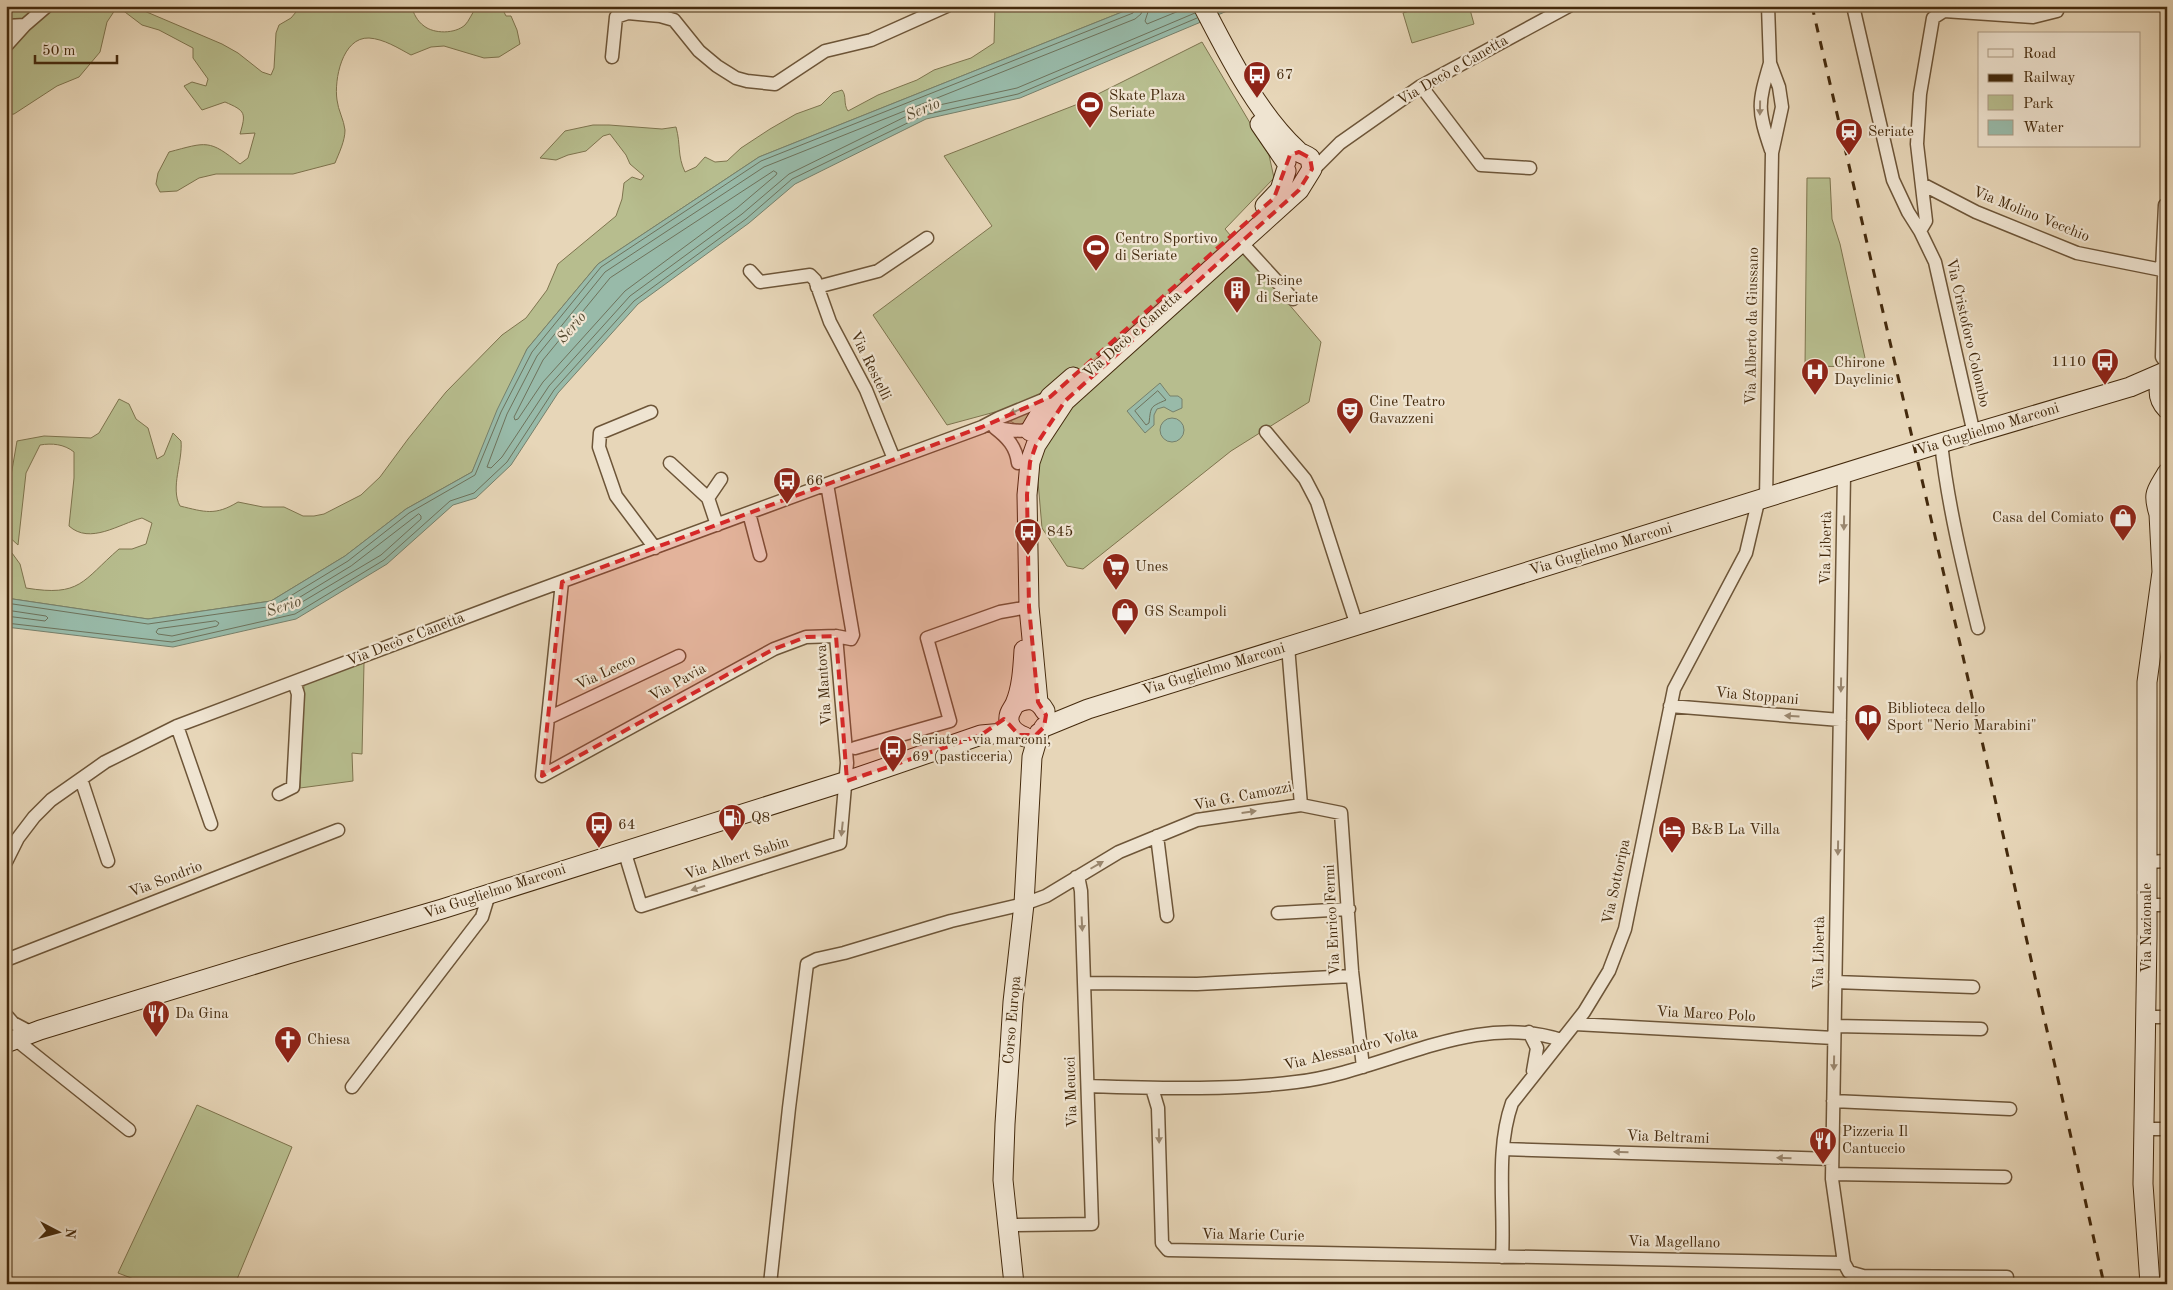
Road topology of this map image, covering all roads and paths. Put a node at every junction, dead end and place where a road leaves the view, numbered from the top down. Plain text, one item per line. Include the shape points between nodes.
1 (47, 6) edge
2 (947, 6) edge
3 (1192, 6) edge
4 (1203, 6) edge
5 (1569, 6) edge
6 (1768, 6) edge
7 (1853, 6) edge
8 (2059, 6) edge
9 (1983, 10) edge
10 (25, 25) junction
11 (6, 26) edge
12 (1218, 45) junction
13 (6, 46) edge
14 (612, 57) dead end
15 (1770, 63) junction
16 (1421, 86) junction
17 (1764, 86) junction
18 (1779, 88) junction
19 (1769, 127) junction
20 (1300, 165) junction
21 (1530, 168) dead end
22 (1922, 184) junction
23 (2165, 205) dead end
24 (1920, 231) junction
25 (927, 238) dead end
26 (1240, 242) junction
27 (750, 271) dead end
28 (2165, 273) edge
29 (817, 287) junction
30 (1293, 299) dead end
31 (1119, 352) junction
32 (2167, 364) edge
33 (2167, 372) edge
34 (2130, 387) junction
35 (1050, 397) junction
36 (2163, 404) edge
37 (651, 412) dead end
38 (989, 428) junction
39 (1031, 429) junction
40 (1266, 432) dead end
41 (1974, 434) junction
42 (1941, 443) junction
43 (894, 459) junction
44 (670, 463) dead end
45 (1018, 463) junction
46 (2167, 473) edge
47 (1844, 474) junction
48 (721, 479) dead end
49 (827, 484) junction
50 (708, 498) junction
51 (1762, 500) junction
52 (748, 514) junction
53 (2163, 517) edge
54 (717, 525) junction
55 (1028, 543) junction
56 (655, 548) junction
57 (760, 555) dead end
58 (2164, 565) edge
59 (562, 582) junction
60 (1029, 607) junction
61 (1356, 626) junction
62 (1978, 628) dead end
63 (836, 636) junction
64 (1288, 646) junction
65 (679, 656) dead end
66 (294, 682) junction
67 (1040, 704) junction
68 (1670, 706) junction
69 (1072, 714) junction
70 (548, 718) junction
71 (1840, 720) junction
72 (1014, 722) junction
73 (177, 726) junction
74 (1042, 730) junction
75 (855, 748) dead end
76 (1032, 757) junction
77 (542, 776) joint
78 (81, 779) junction
79 (847, 781) junction
80 (279, 794) dead end
81 (1301, 805) junction
82 (211, 824) dead end
83 (338, 830) dead end
84 (1157, 836) junction
85 (624, 850) junction
86 (108, 861) dead end
87 (2167, 861) edge
88 (6, 862) edge
89 (2148, 862) junction
90 (1076, 877) junction
91 (489, 894) junction
92 (1024, 904) junction
93 (2167, 905) edge
94 (2147, 906) junction
95 (1349, 909) junction
96 (1278, 913) dead end
97 (1167, 916) dead end
98 (6, 960) edge
99 (1352, 976) junction
100 (1836, 982) junction
101 (1085, 983) junction
102 (1973, 987) dead end
103 (6, 1015) edge
104 (2145, 1017) junction
105 (2167, 1017) edge
106 (1575, 1024) junction
107 (1980, 1029) dead end
108 (1529, 1032) junction
109 (1835, 1032) junction
110 (17, 1038) edge
111 (1561, 1040) junction
112 (1363, 1067) junction
113 (1532, 1076) junction
114 (1088, 1086) junction
115 (352, 1088) dead end
116 (1152, 1088) junction
117 (1833, 1101) junction
118 (2010, 1109) dead end
119 (2145, 1128) junction
120 (2167, 1129) edge
121 (129, 1130) dead end
122 (1504, 1149) junction
123 (1832, 1159) junction
124 (1832, 1174) junction
125 (2005, 1177) dead end
126 (1008, 1225) junction
127 (1502, 1257) junction
128 (1844, 1263) junction
129 (2007, 1277) dead end
130 (770, 1284) edge
131 (1014, 1284) edge
132 (2150, 1284) edge

1 - 10 street
2 - 14 street via 871,40 824,51 775,84 736,78 699,51 674,20 660,16 628,13 616,17
3 - 12 main road
4 - 12 main road
5 - 16 street, Via Decò e Canetta
6 - 15 street
7 - 24 street, Via Cristoforo Colombo via 1894,180
8 - 9 street via 2057,12 2033,17
9 - 22 street via 1944,11 1933,18 1919,102 1917,144
10 - 11 street
10 - 13 street
12 - 20 main road
15 - 17 street
15 - 18 street
16 - 20 street, Via Decò e Canetta via 1340,143
16 - 21 street via 1481,166
17 - 18 street
17 -> 19 street via 1760,107
18 - 19 street via 1782,107
19 - 51 street, Via Alberto da Giussano via 1772,152
20 - 26 main road, Via Decò e Canetta via 1299,190
20 - 35 main road, Via Decò e Canetta via 1274,198
22 - 24 street via 1926,221
22 - 28 street, Via Molino Vecchio via 1976,212 2077,253
23 - 28 street
24 - 41 street, Via Cristoforo Colombo via 1935,262
25 - 29 street via 878,271
26 - 30 street
26 - 31 main road, Via Decò e Canetta
27 - 29 street via 760,282 810,275
28 - 32 street via 2162,358
29 - 43 street, Via Restelli via 830,322 866,390
31 - 39 street, Via Decò e Canetta via 1093,369
31 - 55 main road, Corso Europa via 1065,401 1036,445 1030,462 1027,495
33 - 34 main road, Via Guglielmo Marconi
33 - 36 main road via 2159,386
34 - 36 main road
34 - 41 main road, Via Guglielmo Marconi
35 -> 38 street, Via Decò e Canetta
35 - 39 main road, Corso Europa
37 - 56 street via 600,433 599,447 616,496
38 - 39 street, Via Decò e Canetta
38 - 43 street, Via Decò e Canetta
38 - 45 street via 1009,440 1016,451
39 - 45 main road, Corso Europa via 1022,445
40 - 61 street via 1305,479 1316,502
41 - 42 main road, Via Guglielmo Marconi
42 - 47 main road, Via Guglielmo Marconi
42 - 62 street via 1958,546
43 - 49 street, Via Decò e Canetta
44 - 50 street
45 - 55 main road, Corso Europa via 1019,519
46 - 53 main road, Via Nazionale via 2155,496
47 - 51 main road, Via Guglielmo Marconi
47 -> 71 street, Via Libertà
48 - 50 street
49 - 52 street, Via Decò e Canetta
49 - 63 street, Via Mantova via 853,635 851,639
50 - 54 street
51 - 61 main road, Via Guglielmo Marconi
51 - 68 street, Via Sottoripa via 1746,553 1674,689
52 - 54 street, Via Decò e Canetta
52 - 57 street
53 - 58 main road, Via Nazionale
54 - 56 street, Via Decò e Canetta
55 - 60 main road, Corso Europa
56 - 59 street, Via Decò e Canetta
58 - 89 main road, Via Nazionale via 2148,682
59 - 66 street, Via Decò e Canetta via 517,596
59 - 70 street, Via Lecco
60 - 67 main road, Corso Europa
60 - 72 main road, Corso Europa
60 - 75 street via 1000,612 927,638 950,721
61 - 64 main road, Via Guglielmo Marconi
63 - 77 street, Via Pavia via 806,637 774,649
63 - 79 street, Via Mantova
64 - 69 main road, Via Guglielmo Marconi
64 - 81 street, Via G. Camozzi
65 - 70 street, Via Lecco
66 - 73 street, Via Decò e Canetta
66 - 80 street via 298,694 293,787
67 - 69 main road
67 - 72 main road via 1027,699
67 - 74 main road, Corso Europa via 1046,716
71 -> 68 street, Via Stoppani
68 - 106 street, Via Sottoripa via 1624,929 1609,971
69 - 74 main road, Via Guglielmo Marconi
70 - 77 street, Via Lecco
71 -> 100 street, Via Libertà
72 - 74 main road via 1031,737
72 - 76 main road
72 - 79 main road, Via Guglielmo Marconi
73 - 78 street, Via Decò e Canetta via 105,762
73 - 82 street
74 - 76 main road, Corso Europa
76 - 92 main road, Corso Europa
78 - 86 street
78 - 88 street, Via Decò e Canetta via 51,800 34,818 18,838
79 - 85 main road, Via Guglielmo Marconi
79 -> 85 street, Via Albert Sabin via 840,843 641,906
84 -> 81 street, Via G. Camozzi via 1197,820
81 - 95 street, Via Enrico Fermi via 1342,813
83 - 98 street, Via Sondrio
90 -> 84 street, Via G. Camozzi via 1119,852
84 - 97 street
85 - 91 main road, Via Guglielmo Marconi
87 - 89 street
89 - 94 main road, Via Nazionale
90 - 92 street, Via G. Camozzi via 1046,896
90 -> 101 street, Via Meucci via 1081,891
91 - 110 main road, Via Guglielmo Marconi
91 - 115 street via 482,917
92 - 126 main road, Corso Europa via 1013,1002 1005,1124 1003,1180
92 - 130 street, Via G. Camozzi via 817,958 808,964
93 - 94 street
94 - 104 main road, Via Nazionale
95 - 96 street
95 - 99 street, Via Enrico Fermi
99 - 101 street via 1197,984
99 - 112 street, Via Enrico Fermi
100 - 102 street
100 - 109 street, Via Libertà
101 - 114 street, Via Meucci
103 - 110 street via 13,1023
104 - 105 street
104 - 119 main road, Via Nazionale
106 - 109 street, Via Marco Polo
106 - 111 street, Via Sottoripa
107 - 109 street, Via Marco Polo
108 - 111 street, Via Alessandro Volta
108 - 112 street, Via Alessandro Volta via 1474,1034
108 - 113 street via 1537,1048
109 -> 117 street, Via Libertà
110 - 121 street
111 - 113 street, Via Sottoripa
112 - 116 street, Via Alessandro Volta via 1297,1082
113 - 122 street, Via Sottoripa via 1512,1103
114 - 116 street, Via Alessandro Volta
114 - 126 street, Via Meucci via 1092,1224
116 -> 127 street, Via Marie Curie via 1158,1108 1162,1243 1168,1250
117 - 118 street
117 - 123 street, Via Libertà
119 - 120 street
119 - 132 main road, Via Nazionale via 2144,1210
123 -> 122 street, Via Beltrami
122 - 127 street, Via Sottoripa
123 - 124 street, Via Libertà
124 - 125 street
124 - 128 street, Via Libertà
126 - 131 main road, Corso Europa
127 - 128 street, Via Magellano
128 - 129 street via 1849,1272 1863,1276

